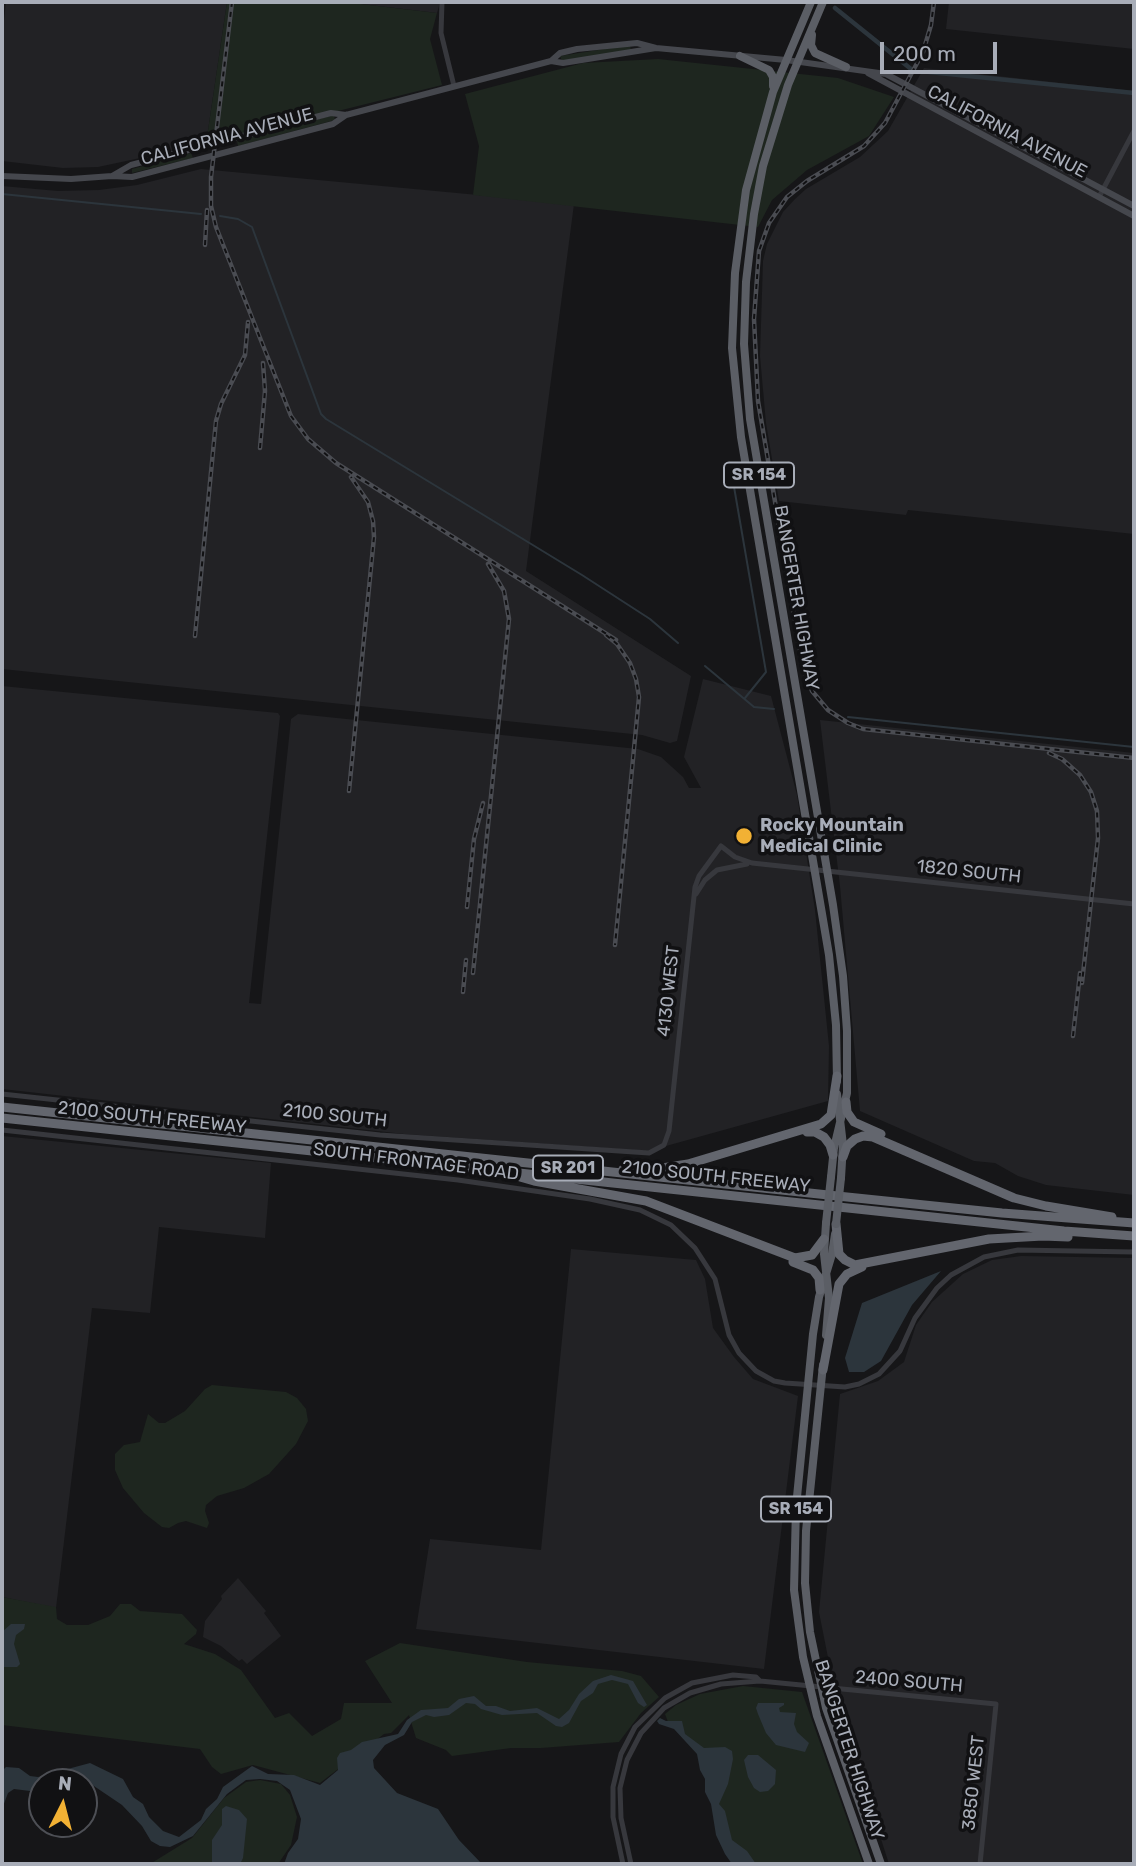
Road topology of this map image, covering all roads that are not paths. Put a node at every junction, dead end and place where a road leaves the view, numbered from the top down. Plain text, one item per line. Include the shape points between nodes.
1 (442, 2) edge
2 (811, 2) edge
3 (823, 2) edge
4 (813, 25) junction
5 (656, 48) junction
6 (740, 56) junction
7 (786, 60) junction
8 (551, 61) junction
9 (797, 62) junction
10 (846, 67) junction
11 (867, 72) junction
12 (454, 86) junction
13 (773, 92) junction
14 (346, 114) junction
15 (1134, 131) edge
16 (2, 176) edge
17 (112, 176) junction
18 (1103, 190) junction
19 (1099, 197) junction
20 (1134, 206) edge
21 (1134, 216) edge
22 (721, 846) joint
23 (752, 863) junction
24 (816, 871) junction
25 (827, 872) junction
26 (692, 904) junction
27 (1134, 904) edge
28 (837, 1076) junction
29 (2, 1094) edge
30 (846, 1102) junction
31 (2, 1107) edge
32 (2, 1118) edge
33 (840, 1125) junction
34 (2, 1130) edge
35 (775, 1140) junction
36 (664, 1145) joint
37 (838, 1156) junction
38 (485, 1159) junction
39 (926, 1159) junction
40 (501, 1171) junction
41 (831, 1223) junction
42 (1134, 1223) edge
43 (727, 1232) junction
44 (1119, 1236) junction
45 (1134, 1236) edge
46 (824, 1239) junction
47 (1134, 1252) edge
48 (903, 1257) junction
49 (827, 1271) junction
50 (820, 1290) junction
51 (823, 1370) junction
52 (808, 1385) junction
53 (821, 1387) junction
54 (760, 1681) junction
55 (809, 1686) junction
56 (820, 1687) junction
57 (996, 1704) joint
58 (623, 1864) edge
59 (631, 1864) edge
60 (869, 1864) edge
61 (881, 1864) edge
62 (980, 1864) edge

1 - 12 street via 441,33
2 - 7 highway, BANGERTER HIGHWAY / SR 154
3 - 4 highway, BANGERTER HIGHWAY / SR 154
4 - 9 highway, BANGERTER HIGHWAY / SR 154
4 - 10 highway via 810,45 814,52
5 - 6 main road, CALIFORNIA AVENUE
5 - 8 main road, CALIFORNIA AVENUE
5 - 8 main road, CALIFORNIA AVENUE via 637,43 595,46 559,53
6 - 7 main road, CALIFORNIA AVENUE
6 - 13 highway via 771,72
7 - 9 main road, CALIFORNIA AVENUE
7 - 13 highway, BANGERTER HIGHWAY / SR 154
8 - 12 main road, CALIFORNIA AVENUE
9 - 10 main road, CALIFORNIA AVENUE
9 - 25 highway, BANGERTER HIGHWAY / SR 154 via 776,120 756,200 746,282 745,362 753,437
10 - 11 main road, CALIFORNIA AVENUE
11 - 18 main road, CALIFORNIA AVENUE via 891,77
11 - 19 main road, CALIFORNIA AVENUE
12 - 14 main road, CALIFORNIA AVENUE
13 - 24 highway, BANGERTER HIGHWAY / SR 154 via 741,219 732,348 741,437
14 - 17 main road, CALIFORNIA AVENUE via 331,113 131,165
14 - 17 main road, CALIFORNIA AVENUE via 333,124 132,177
15 - 18 street
16 - 17 main road, CALIFORNIA AVENUE
18 - 19 street
18 - 20 main road, CALIFORNIA AVENUE
19 - 21 main road, CALIFORNIA AVENUE
22 - 23 street, 1820 SOUTH
22 - 26 street, 4130 WEST via 699,876
23 - 24 street, 1820 SOUTH
23 - 26 street via 717,870 705,880
24 - 25 street, 1820 SOUTH
24 - 28 highway, BANGERTER HIGHWAY / SR 154 via 835,1005
25 - 27 street, 1820 SOUTH
25 - 30 highway, BANGERTER HIGHWAY / SR 154 via 846,1010
26 - 36 street, 4130 WEST
28 - 33 highway, BANGERTER HIGHWAY / SR 154
28 - 35 highway via 832,1112 826,1121
29 - 36 street, 2100 SOUTH via 380,1135 642,1153
30 - 33 highway, BANGERTER HIGHWAY / SR 154
30 - 39 highway via 856,1124
31 - 38 highway, 2100 SOUTH FREEWAY / SR 201
32 - 40 highway, 2100 SOUTH FREEWAY / SR 201
33 - 37 highway, BANGERTER HIGHWAY / SR 154
34 - 52 street, SOUTH FRONTAGE ROAD via 458,1180 640,1210 671,1225 705,1261 729,1335 748,1364 774,1381
35 - 37 highway via 815,1132
35 - 38 highway via 662,1168
37 - 39 highway via 852,1142 868,1136
37 - 41 highway, BANGERTER HIGHWAY / SR 154, bridge via 831,1177
37 - 41 highway, BANGERTER HIGHWAY / SR 154, bridge via 841,1178
38 - 42 highway, 2100 SOUTH FREEWAY / SR 201
39 - 42 highway via 1014,1198
40 - 43 highway via 646,1201
40 - 44 highway, 2100 SOUTH FREEWAY / SR 201
41 - 46 highway, BANGERTER HIGHWAY / SR 154
41 - 48 highway via 838,1251 848,1262
41 - 49 highway, BANGERTER HIGHWAY / SR 154 via 832,1254
43 - 46 highway via 797,1259 814,1255
43 - 50 highway via 811,1269 819,1278
44 - 45 highway, 2100 SOUTH FREEWAY / SR 201
44 - 48 highway via 1012,1236
46 - 49 highway, BANGERTER HIGHWAY / SR 154
47 - 53 street, SOUTH FRONTAGE ROAD via 1018,1250 977,1261 937,1288 915,1318 900,1351 878,1374 859,1384
48 - 51 highway via 856,1269 841,1281
49 - 50 highway, BANGERTER HIGHWAY / SR 154
49 - 51 highway, BANGERTER HIGHWAY / SR 154
50 - 52 highway, BANGERTER HIGHWAY / SR 154
51 - 53 highway, BANGERTER HIGHWAY / SR 154
52 - 53 street, SOUTH FRONTAGE ROAD
52 - 55 highway, BANGERTER HIGHWAY / SR 154 via 793,1565
53 - 56 highway, BANGERTER HIGHWAY / SR 154 via 805,1565
54 - 55 street, 2400 SOUTH
54 - 58 street via 733,1675 692,1684 665,1698 635,1727 612,1787
54 - 59 street via 721,1684 690,1693 664,1709 641,1733 627,1760 620,1795
55 - 56 street, 2400 SOUTH
55 - 60 highway, BANGERTER HIGHWAY / SR 154
56 - 57 street, 2400 SOUTH
56 - 61 highway, BANGERTER HIGHWAY / SR 154
57 - 62 street, 3850 WEST

